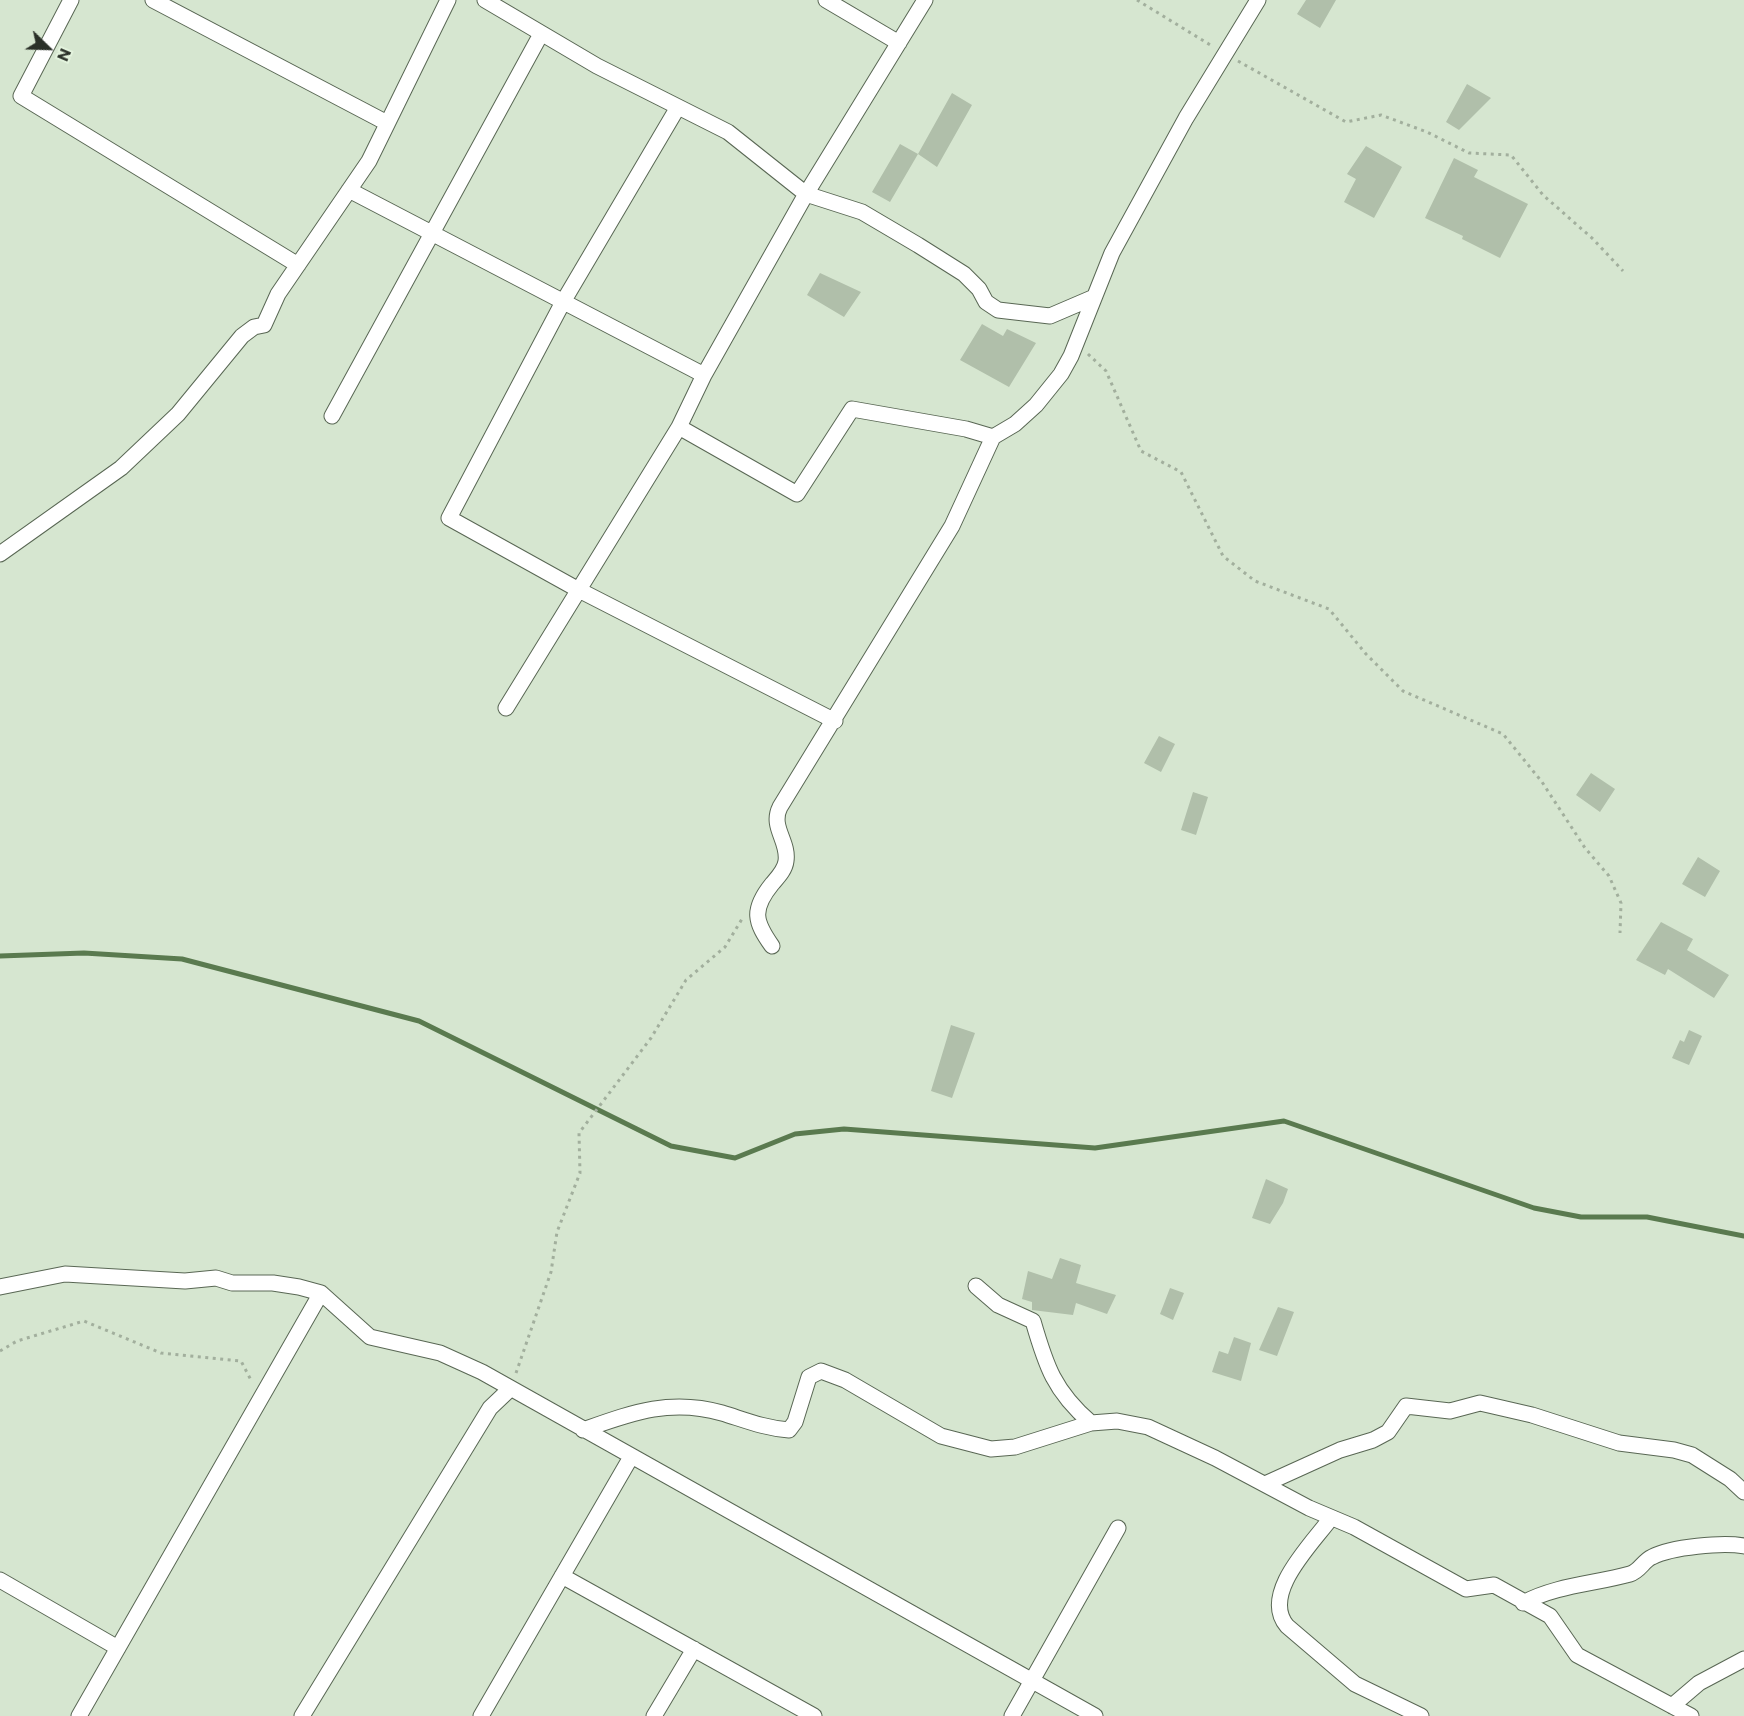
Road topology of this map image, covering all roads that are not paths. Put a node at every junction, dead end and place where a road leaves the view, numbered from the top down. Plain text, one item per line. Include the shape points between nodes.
1 (71, 0) edge
2 (153, 0) edge
3 (448, 0) edge
4 (484, 0) edge
5 (826, 0) edge
6 (925, 0) edge
7 (1258, 0) edge
8 (542, 33) junction
9 (899, 43) junction
10 (678, 107) junction
11 (387, 123) junction
12 (349, 190) junction
13 (806, 194) junction
14 (432, 233) junction
15 (298, 265) junction
16 (1092, 298) junction
17 (563, 302) junction
18 (704, 375) junction
19 (332, 416) dead end
20 (679, 427) junction
21 (993, 437) junction
22 (0, 554) edge
23 (577, 589) junction
24 (506, 708) dead end
25 (835, 721) junction
26 (772, 946) dead end
27 (976, 1286) dead end
28 (0, 1287) edge
29 (321, 1293) junction
30 (510, 1389) junction
31 (1091, 1423) junction
32 (583, 1430) junction
33 (631, 1457) junction
34 (1264, 1484) junction
35 (1744, 1492) edge
36 (1331, 1518) junction
37 (1118, 1528) dead end
38 (1744, 1546) edge
39 (562, 1576) junction
40 (0, 1580) edge
41 (1523, 1602) junction
42 (118, 1648) junction
43 (694, 1649) junction
44 (1744, 1659) edge
45 (1032, 1681) junction
46 (1672, 1706) junction
47 (79, 1716) edge
48 (302, 1716) edge
49 (481, 1716) edge
50 (654, 1716) edge
51 (814, 1716) edge
52 (1012, 1716) edge
53 (1095, 1716) edge
54 (1420, 1716) edge
55 (1691, 1716) edge

1 - 15 street via 21,96
2 - 11 street
3 - 11 street
4 - 8 street
5 - 9 street
6 - 9 street
7 - 16 street via 1112,253
8 - 10 street
8 - 14 street
9 - 13 street
10 - 13 street via 728,132
10 - 17 street
11 - 12 street via 369,161
12 - 14 street
12 - 15 street
13 - 16 street via 862,212 918,245 964,274 986,302 998,310 1050,316
13 - 18 street
14 - 17 street
14 - 19 street
15 - 22 street via 278,294 264,325 242,336 199,391 158,434 121,468
16 - 21 street via 1060,374 1036,405
17 - 18 street
17 - 23 street via 449,518
18 - 20 street
20 - 21 street via 797,494 852,409
20 - 23 street
21 - 25 street via 952,526
23 - 24 street
23 - 25 street
25 - 26 street via 777,814 786,859 757,916 758,926
27 - 31 street via 998,1305 1033,1321 1048,1371 1074,1408
28 - 29 street via 65,1274 184,1281 216,1278 232,1283 273,1283
29 - 30 street via 370,1337 440,1353
29 - 42 street
30 - 32 street
30 - 48 street via 490,1408
31 - 32 street via 1015,1447 970,1446 941,1436 845,1380 821,1371 808,1377 789,1430 759,1426 705,1409 671,1406 638,1410
31 - 34 street via 1117,1421 1148,1427
32 - 33 street
33 - 39 street
33 - 45 street
34 - 35 street via 1388,1432 1406,1406 1450,1411 1480,1403 1619,1443 1692,1455
34 - 36 street
36 - 41 street via 1466,1589 1494,1585
36 - 54 street via 1288,1575 1278,1600 1280,1615 1287,1626 1355,1684
37 - 45 street
38 - 41 street via 1723,1543 1663,1553 1632,1573 1561,1588
39 - 43 street
39 - 49 street
40 - 42 street
41 - 46 street via 1550,1616 1577,1655
42 - 47 street
43 - 50 street
43 - 51 street
44 - 46 street via 1699,1683
45 - 52 street
45 - 53 street
46 - 55 street

